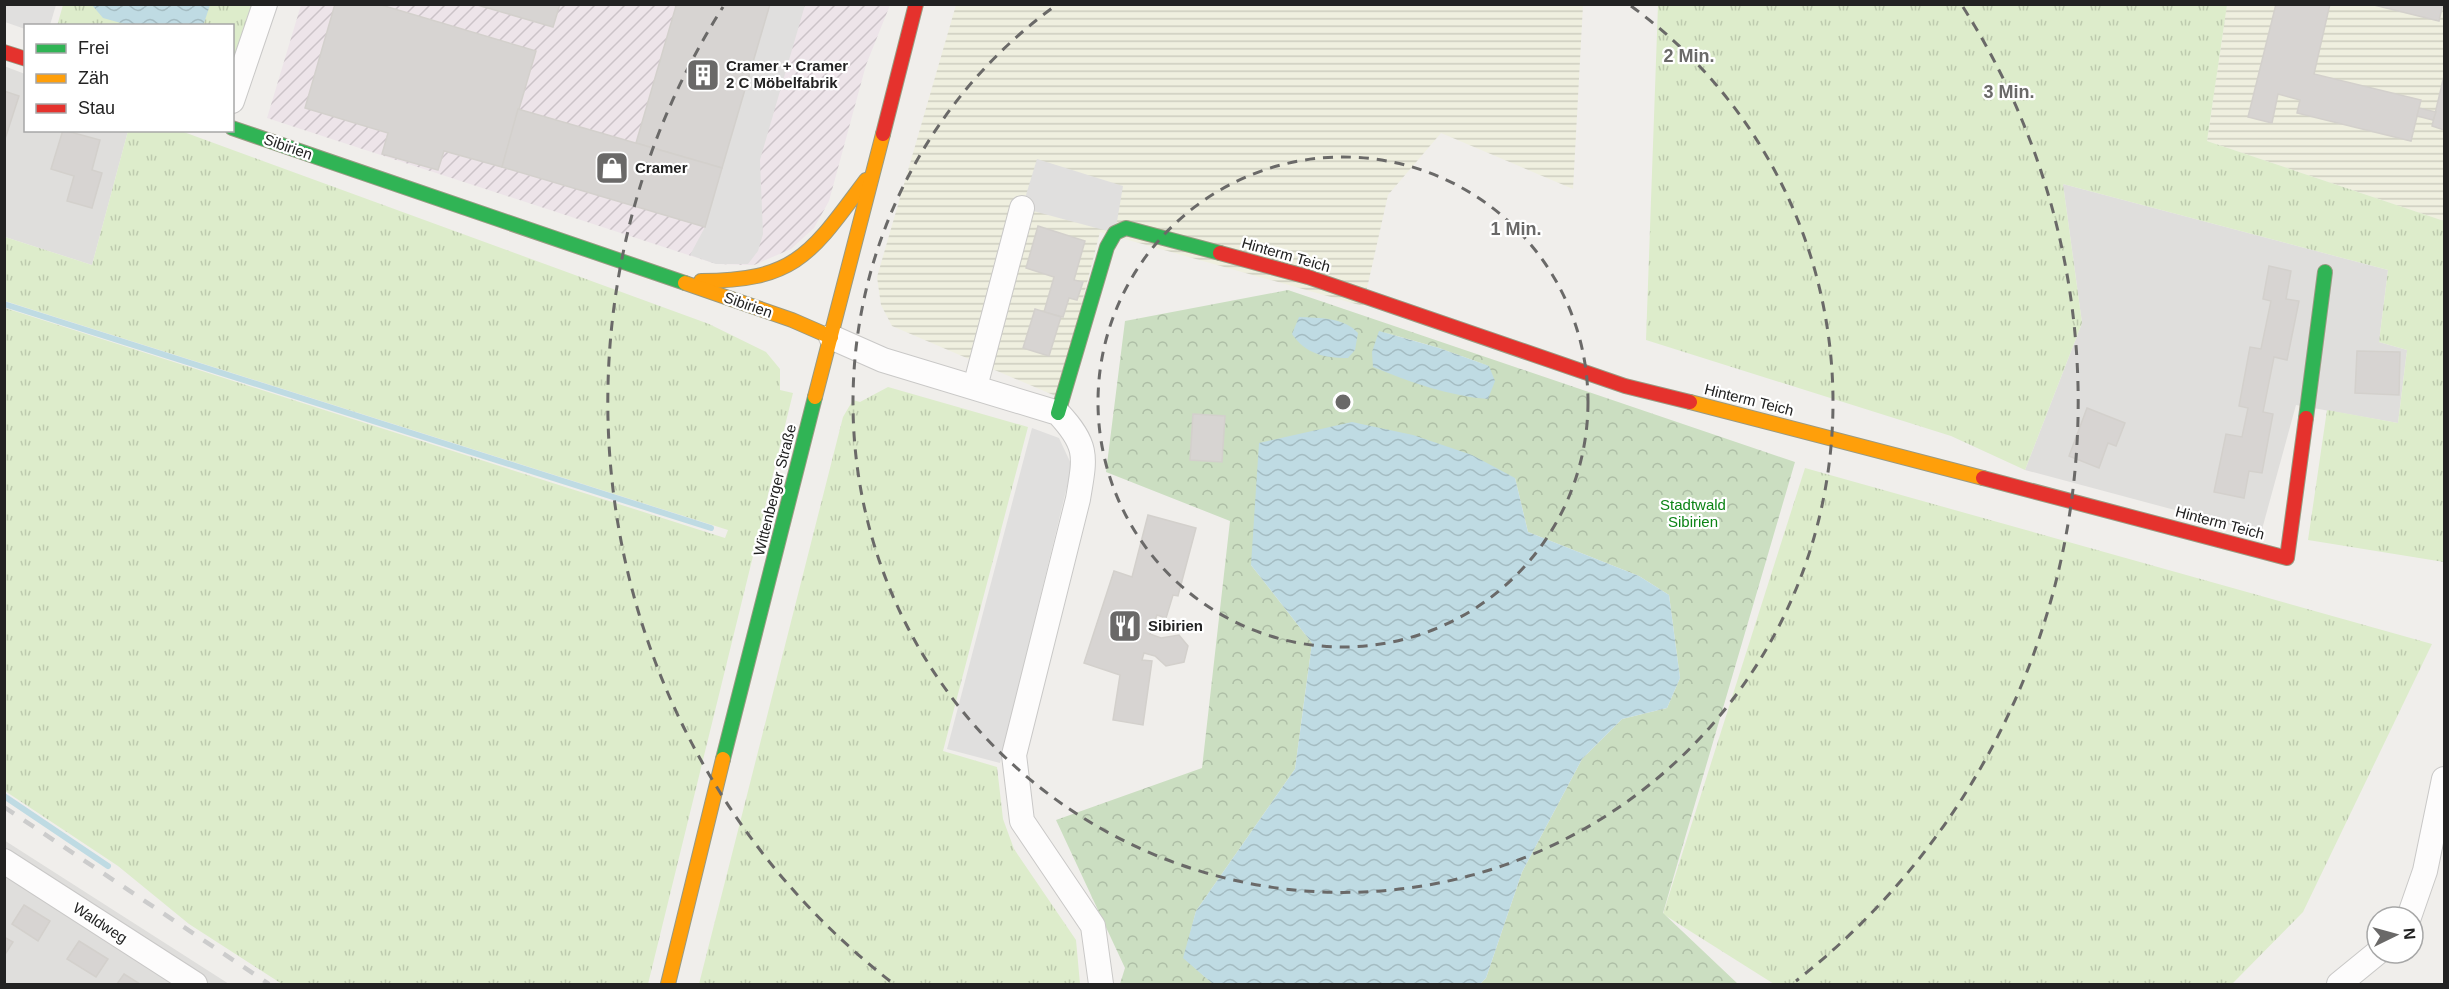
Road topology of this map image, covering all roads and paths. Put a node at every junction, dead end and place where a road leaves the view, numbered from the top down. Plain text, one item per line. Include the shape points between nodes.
1 (265, 4) edge
2 (916, 4) edge
3 (4, 52) edge
4 (24, 58) edge
5 (234, 95) edge
6 (234, 129) edge
7 (875, 168) junction
8 (1022, 208) dead end
9 (2325, 272) dead end
10 (675, 279) junction
11 (831, 337) junction
12 (975, 387) junction
13 (1058, 413) junction
14 (2445, 779) edge
15 (4, 861) edge
16 (2414, 905) edge
17 (2365, 963) edge
18 (195, 984) edge
19 (668, 984) edge
20 (1101, 984) edge
21 (2339, 984) edge

1 - 5 street
2 - 7 street, Wittenberger Straße
3 - 4 street
6 - 10 street, Sibirien
7 - 10 street via 820,241 799,260 758,278 718,282
7 - 11 street, Wittenberger Straße
8 - 12 street
9 - 13 street, Hinterm Teich via 2287,558 1625,386 1308,277 1126,228 1115,233 1107,247
10 - 11 street, Sibirien
11 - 12 street, Sibirien via 883,360
11 - 19 street, Wittenberger Straße
12 - 13 street, Sibirien
13 - 20 street via 1076,432 1084,460 1014,755 1022,821 1093,926
14 - 16 street
15 - 18 street, Waldweg
17 - 21 street

